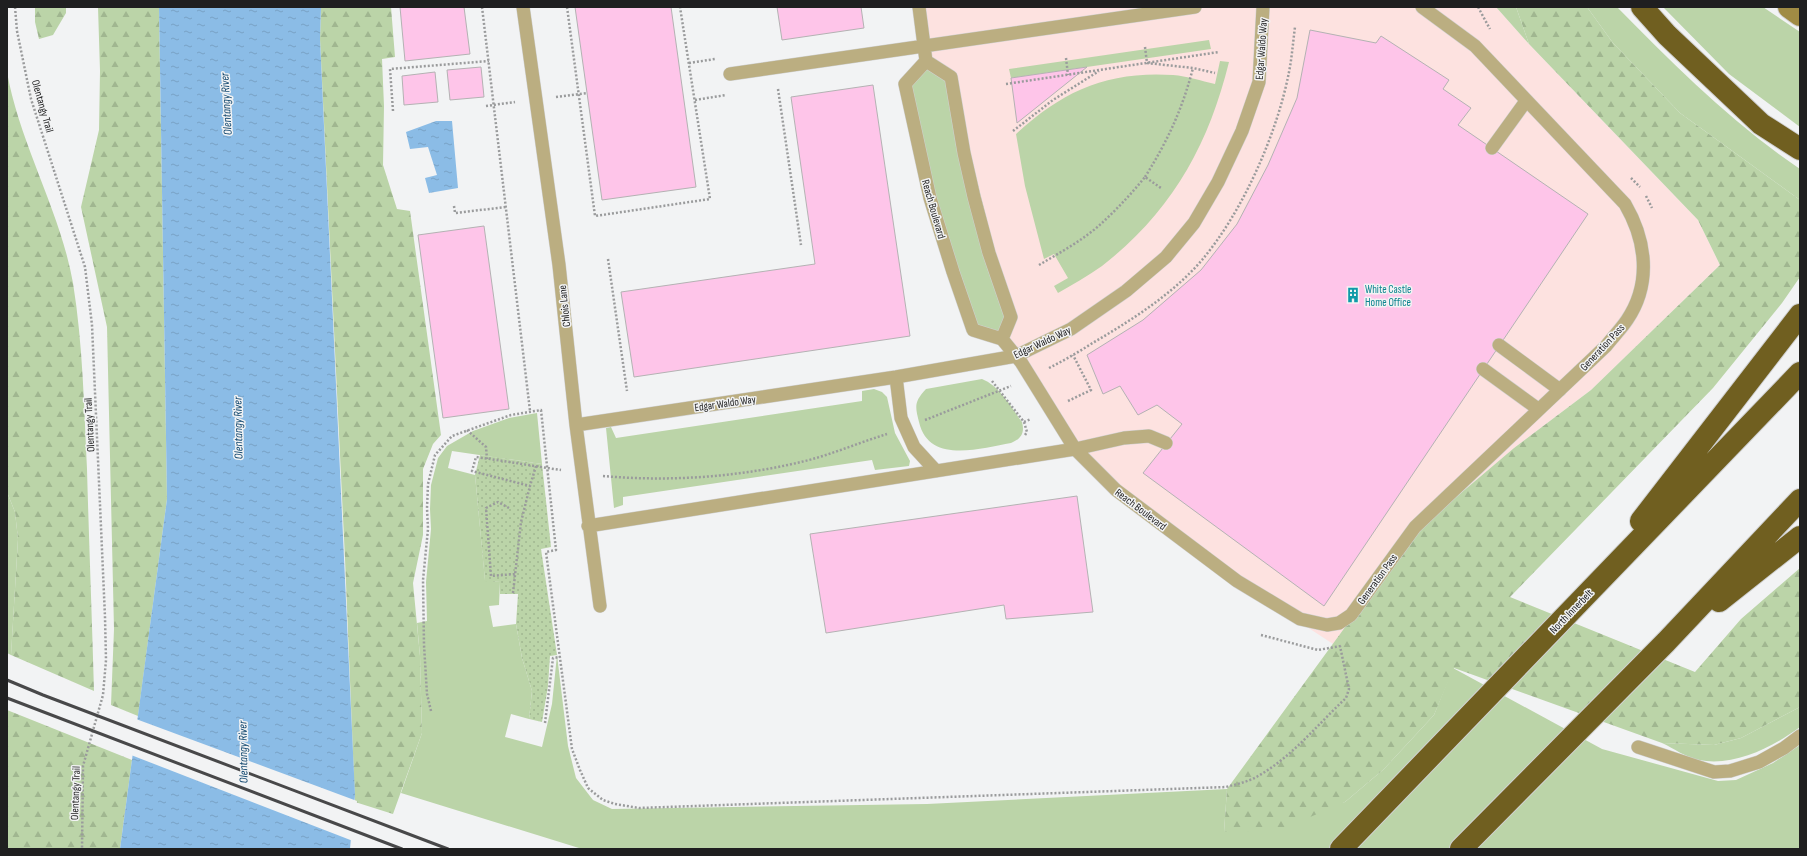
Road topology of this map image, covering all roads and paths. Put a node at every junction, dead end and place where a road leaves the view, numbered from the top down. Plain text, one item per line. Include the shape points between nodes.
1 (15, 7) edge
2 (482, 7) edge
3 (523, 7) edge
4 (567, 7) edge
5 (680, 7) edge
6 (919, 7) edge
7 (1195, 7) edge
8 (1263, 7) edge
9 (1422, 7) edge
10 (1642, 7) edge
11 (1789, 7) edge
12 (1800, 15) edge
13 (923, 46) junction
14 (1145, 46) dead end
15 (1219, 52) dead end
16 (1066, 58) dead end
17 (489, 61) junction
18 (926, 61) junction
19 (1147, 63) junction
20 (775, 68) junction
21 (1193, 68) junction
22 (1101, 70) junction
23 (1215, 73) dead end
24 (730, 74) dead end
25 (1068, 75) junction
26 (1006, 84) dead end
27 (1526, 101) junction
28 (494, 105) junction
29 (486, 106) dead end
30 (393, 111) dead end
31 (1013, 131) dead end
32 (1492, 148) dead end
33 (1800, 149) edge
34 (1145, 177) junction
35 (1161, 188) dead end
36 (454, 206) dead end
37 (506, 208) junction
38 (800, 245) dead end
39 (608, 259) dead end
40 (1039, 265) dead end
41 (1800, 315) edge
42 (1002, 339) junction
43 (1500, 345) dead end
44 (1016, 356) junction
45 (1483, 369) dead end
46 (1800, 373) edge
47 (896, 377) junction
48 (1560, 390) junction
49 (627, 391) dead end
50 (1538, 410) junction
51 (530, 411) junction
52 (1024, 422) dead end
53 (576, 425) junction
54 (467, 430) junction
55 (1024, 438) dead end
56 (1166, 443) dead end
57 (1074, 449) junction
58 (487, 459) dead end
59 (936, 471) junction
60 (530, 486) dead end
61 (1800, 500) edge
62 (509, 508) dead end
63 (588, 526) junction
64 (1800, 537) edge
65 (515, 574) junction
66 (513, 594) dead end
67 (600, 606) dead end
68 (1573, 609) junction
69 (1327, 625) joint
70 (1666, 642) junction
71 (1340, 646) dead end
72 (560, 657) junction
73 (430, 711) dead end
74 (545, 723) dead end
75 (1800, 736) edge
76 (1638, 747) dead end
77 (82, 849) edge
78 (1341, 849) edge
79 (1460, 849) edge

1 - 77 path, Olentangy Trail via 17,31 32,99 85,268 92,325 106,660 103,695 83,766
2 - 17 path
3 - 53 lane, Chlois Lane via 559,265
4 - 5 path via 596,216 710,199
6 - 13 lane
7 - 13 lane
8 - 44 lane, Edgar Waldo Way via 1259,82 1242,131 1218,182 1194,223 1166,257 1126,291 1071,329
9 - 27 lane, Generation Pass via 1475,46
10 - 33 highway via 1667,35 1761,124
11 - 12 street
13 - 18 lane
13 - 20 lane
14 - 19 path
15 - 19 path
16 - 25 path
17 - 28 path
17 - 30 path via 390,70
18 - 42 lane via 951,77 974,197 989,253 1011,317
18 - 42 lane, Reach Boulevard via 905,84 930,198 952,272 973,330
19 - 21 path
19 - 22 path
20 - 24 lane
20 - 38 path
21 - 23 path
21 - 34 path via 1173,129
22 - 25 path
22 - 31 path via 1077,84
25 - 26 path
27 - 32 lane
27 - 48 lane, Generation Pass via 1625,204 1636,226 1644,258 1637,299 1628,320 1606,346
28 - 29 path
28 - 37 path
34 - 35 path
34 - 40 path via 1102,223
36 - 37 path via 455,213
37 - 51 path
39 - 49 path
41 - 68 highway
42 - 44 lane, Reach Boulevard
43 - 48 lane
44 - 47 lane, Edgar Waldo Way
44 - 57 lane, Reach Boulevard
45 - 50 lane
46 - 68 highway, North Innerbelt
47 - 53 lane, Edgar Waldo Way
47 - 59 lane via 901,418 914,447
48 - 50 lane, Generation Pass
50 - 69 lane, Generation Pass via 1415,527 1351,615 1339,623
51 - 54 path
51 - 72 path via 540,410 556,550 546,552
52 - 55 path via 1027,432
53 - 63 lane, Chlois Lane
54 - 58 path via 486,447
54 - 73 path via 452,436 435,455 428,484 428,529 423,580 424,645
56 - 57 lane via 1149,436 1124,438
57 - 59 lane
57 - 69 lane, Reach Boulevard via 1116,490 1237,581 1300,619
59 - 63 lane
60 - 65 path via 521,522
61 - 70 highway
62 - 65 path via 498,502 486,508 491,576
63 - 67 lane, Chlois Lane
64 - 70 highway
65 - 66 path
68 - 78 highway, North Innerbelt
70 - 79 highway
71 - 72 path via 1349,689 1346,698 1282,760 1258,777 1226,787 639,808 603,800 588,788 572,749
72 - 74 path via 553,658
75 - 76 lane via 1759,762 1730,771 1714,772

